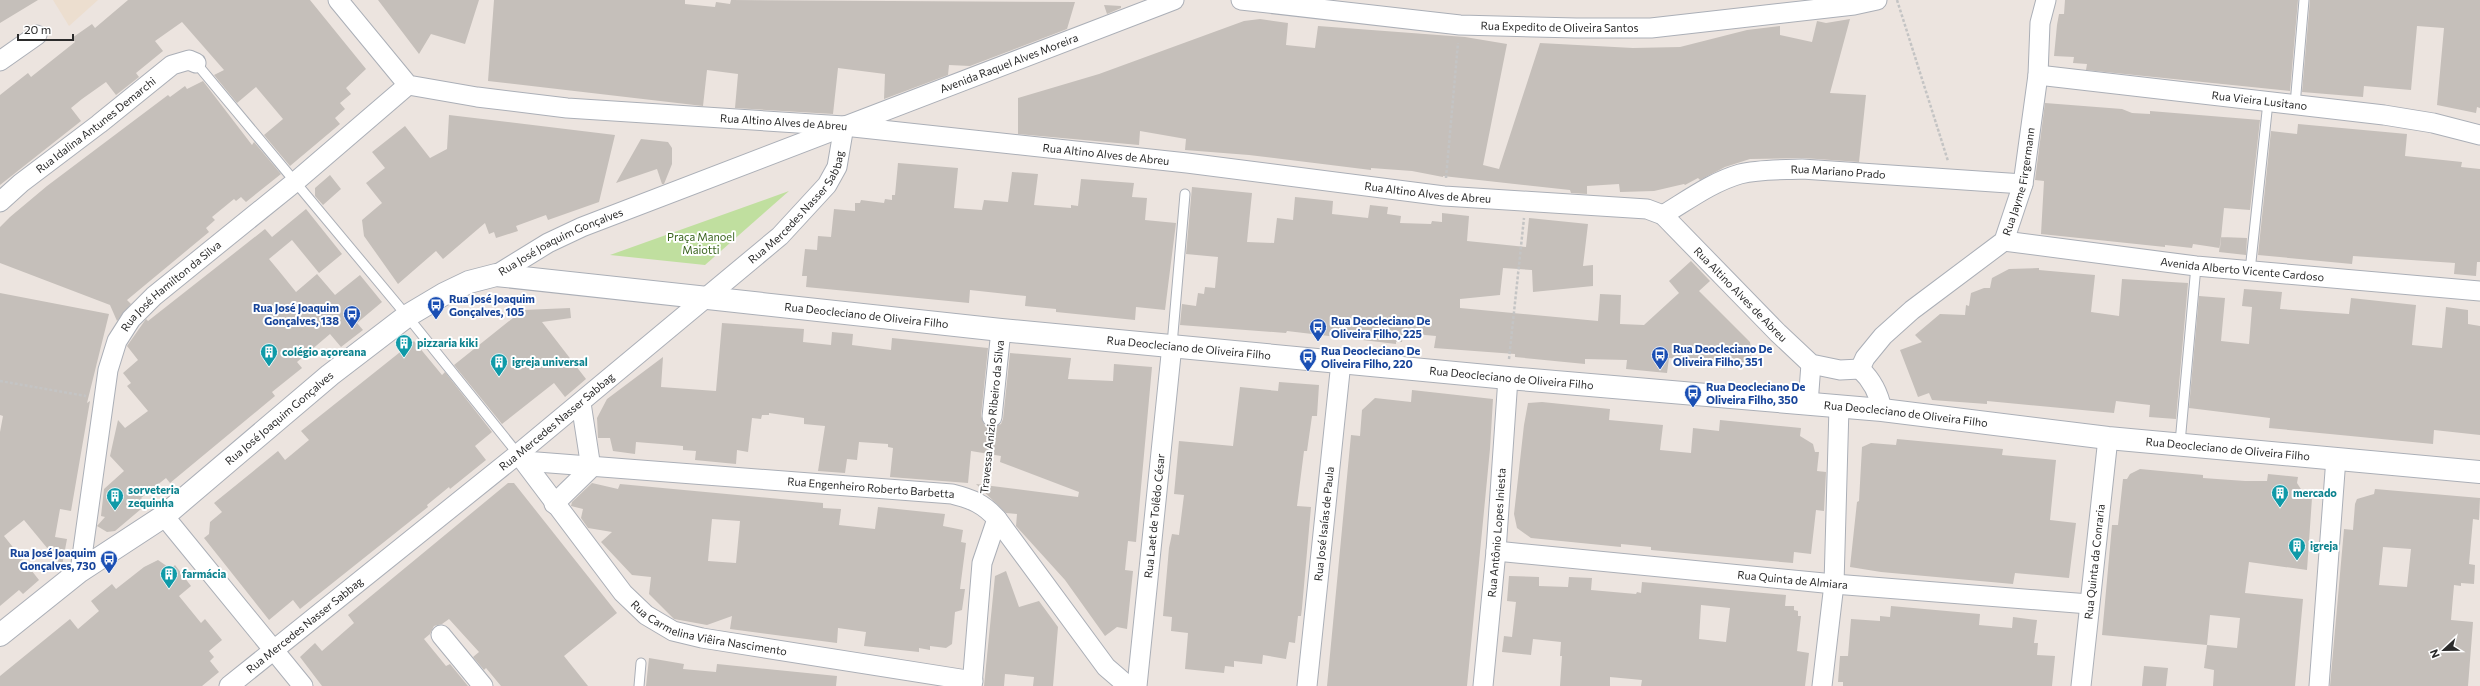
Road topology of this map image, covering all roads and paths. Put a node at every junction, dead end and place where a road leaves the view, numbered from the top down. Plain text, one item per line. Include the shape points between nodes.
1 (338, 0) edge
2 (1174, 0) edge
3 (1241, 0) edge
4 (1878, 0) edge
5 (1897, 0) edge
6 (2046, 0) edge
7 (2304, 0) edge
8 (1460, 25) junction
9 (37, 35) dead end
10 (0, 61) edge
11 (196, 63) joint
12 (2038, 75) junction
13 (408, 85) junction
14 (2268, 102) junction
15 (2295, 105) junction
16 (844, 126) junction
17 (2480, 135) edge
18 (1448, 158) dead end
19 (1954, 180) junction
20 (295, 182) junction
21 (2023, 184) junction
22 (1185, 194) dead end
23 (0, 202) edge
24 (1526, 202) junction
25 (1663, 215) junction
26 (2004, 241) junction
27 (2196, 266) junction
28 (2250, 271) junction
29 (496, 275) junction
30 (2480, 291) edge
31 (705, 298) junction
32 (407, 316) junction
33 (1000, 330) junction
34 (1510, 338) dead end
35 (1172, 345) junction
36 (1341, 362) junction
37 (1811, 364) junction
38 (1860, 369) junction
39 (1508, 378) junction
40 (0, 382) edge
41 (104, 400) junction
42 (581, 403) junction
43 (1808, 404) junction
44 (1838, 407) junction
45 (1882, 410) junction
46 (992, 417) joint
47 (2108, 438) junction
48 (2180, 444) junction
49 (521, 458) junction
50 (2336, 458) junction
51 (591, 468) junction
52 (2480, 472) edge
53 (554, 504) junction
54 (983, 505) junction
55 (164, 516) junction
56 (997, 520) junction
57 (1496, 551) junction
58 (80, 571) junction
59 (1834, 584) junction
60 (2090, 604) junction
61 (0, 635) edge
62 (441, 636) dead end
63 (274, 649) junction
64 (642, 663) dead end
65 (972, 683) edge
66 (229, 686) edge
67 (303, 686) edge
68 (483, 686) edge
69 (639, 686) edge
70 (1128, 686) edge
71 (1137, 686) edge
72 (1307, 686) edge
73 (1484, 686) edge
74 (1822, 686) edge
75 (2081, 686) edge
76 (2318, 686) edge

1 - 13 street
2 - 16 street, Avenida Raquel Alves Moreira
3 - 8 street, Rua Expedito de Oliveira Santos
4 - 8 street, Rua Expedito de Oliveira Santos via 1854,5 1650,28
5 - 19 path
6 - 12 street, Rua Jayme Firgermann via 2040,23
7 - 15 lane
8 - 18 path
9 - 10 street
11 - 20 lane
11 - 23 street, Rua Idalina Antunes Demarchi via 189,60 172,65
12 - 14 street, Rua Vieira Lusitano
12 - 21 street, Rua Jayme Firgermann
13 - 16 street, Rua Altino Alves de Abreu via 476,97 566,108
13 - 20 street, Rua José Hamilton da Silva
14 - 15 street, Rua Vieira Lusitano
14 - 28 lane
15 - 17 street, Rua Vieira Lusitano via 2384,115 2433,123
16 - 24 street, Rua Altino Alves de Abreu via 1187,163 1444,196
16 - 29 street, Rua José Joaquim Gonçalves via 582,227 548,243
16 - 31 street, Rua Mercedes Nasser Sabbag via 837,167 827,185 780,236
19 - 21 street, Rua Mariano Prado
19 - 25 street, Rua Mariano Prado via 1802,169 1741,174 1719,182
20 - 32 lane
20 - 41 street, Rua José Hamilton da Silva via 154,296 131,319 117,341 108,370
21 - 26 street, Rua Jayme Firgermann
22 - 35 lane
24 - 25 street, Rua Altino Alves de Abreu via 1647,210
24 - 34 path
25 - 37 street, Rua Altino Alves de Abreu
26 - 27 street, Avenida Alberto Vicente Cardoso
26 - 38 street, Rua Jayme Firgermann via 1912,310 1883,336 1865,358
27 - 28 street, Avenida Alberto Vicente Cardoso
27 - 48 lane
28 - 30 street, Avenida Alberto Vicente Cardoso
29 - 31 street, Rua Deocleciano de Oliveira Filho
29 - 32 street, Rua José Joaquim Gonçalves via 469,282
31 - 33 street, Rua Deocleciano de Oliveira Filho
31 - 42 street, Rua Mercedes Nasser Sabbag
32 - 49 lane
32 - 55 street, Rua José Joaquim Gonçalves via 330,375
33 - 35 street, Rua Deocleciano de Oliveira Filho
33 - 46 street, Travessa Anizio Ribeiro da Silva
35 - 36 street, Rua Deocleciano de Oliveira Filho
35 - 71 street, Rua Laet de Tolêdo César
36 - 39 street, Rua Deocleciano de Oliveira Filho
36 - 72 street, Rua José Isaías de Paula
37 - 38 street via 1840,370
37 - 43 street
38 - 45 street via 1868,376 1877,392
39 - 43 street, Rua Deocleciano de Oliveira Filho
39 - 57 street, Rua Antônio Lopes Iniesta
40 - 41 path
41 - 58 street, Rua José Hamilton da Silva
42 - 49 street, Rua Mercedes Nasser Sabbag
42 - 51 street
43 - 44 street, Rua Deocleciano de Oliveira Filho
44 - 45 street, Rua Deocleciano de Oliveira Filho
44 - 59 street
45 - 47 street, Rua Deocleciano de Oliveira Filho
46 - 54 path, Travessa Anizio Ribeiro da Silva
47 - 48 street, Rua Deocleciano de Oliveira Filho
47 - 60 street, Rua Quinta da Conraria
48 - 50 street, Rua Deocleciano de Oliveira Filho
49 - 51 street, Rua Engenheiro Roberto Barbetta
49 - 53 street, Rua Carmelina Viêira Nascimento
49 - 63 street, Rua Mercedes Nasser Sabbag
50 - 52 street, Rua Deocleciano de Oliveira Filho
50 - 76 street
51 - 53 street
51 - 54 street, Rua Engenheiro Roberto Barbetta via 952,494
53 - 65 street, Rua Carmelina Viêira Nascimento via 623,593 646,615 673,630 702,638
54 - 56 street, Rua Engenheiro Roberto Barbetta
55 - 58 street, Rua José Joaquim Gonçalves
55 - 63 street
56 - 65 street via 982,563
56 - 70 street, Rua Engenheiro Roberto Barbetta via 1106,667
57 - 59 street, Rua Quinta de Almiara
57 - 73 street, Rua Antônio Lopes Iniesta
58 - 61 street, Rua José Joaquim Gonçalves
59 - 60 street, Rua Quinta de Almiara
59 - 74 street
60 - 75 street, Rua Quinta da Conraria
62 - 68 street
63 - 66 street, Rua Mercedes Nasser Sabbag
63 - 67 street
64 - 69 lane

